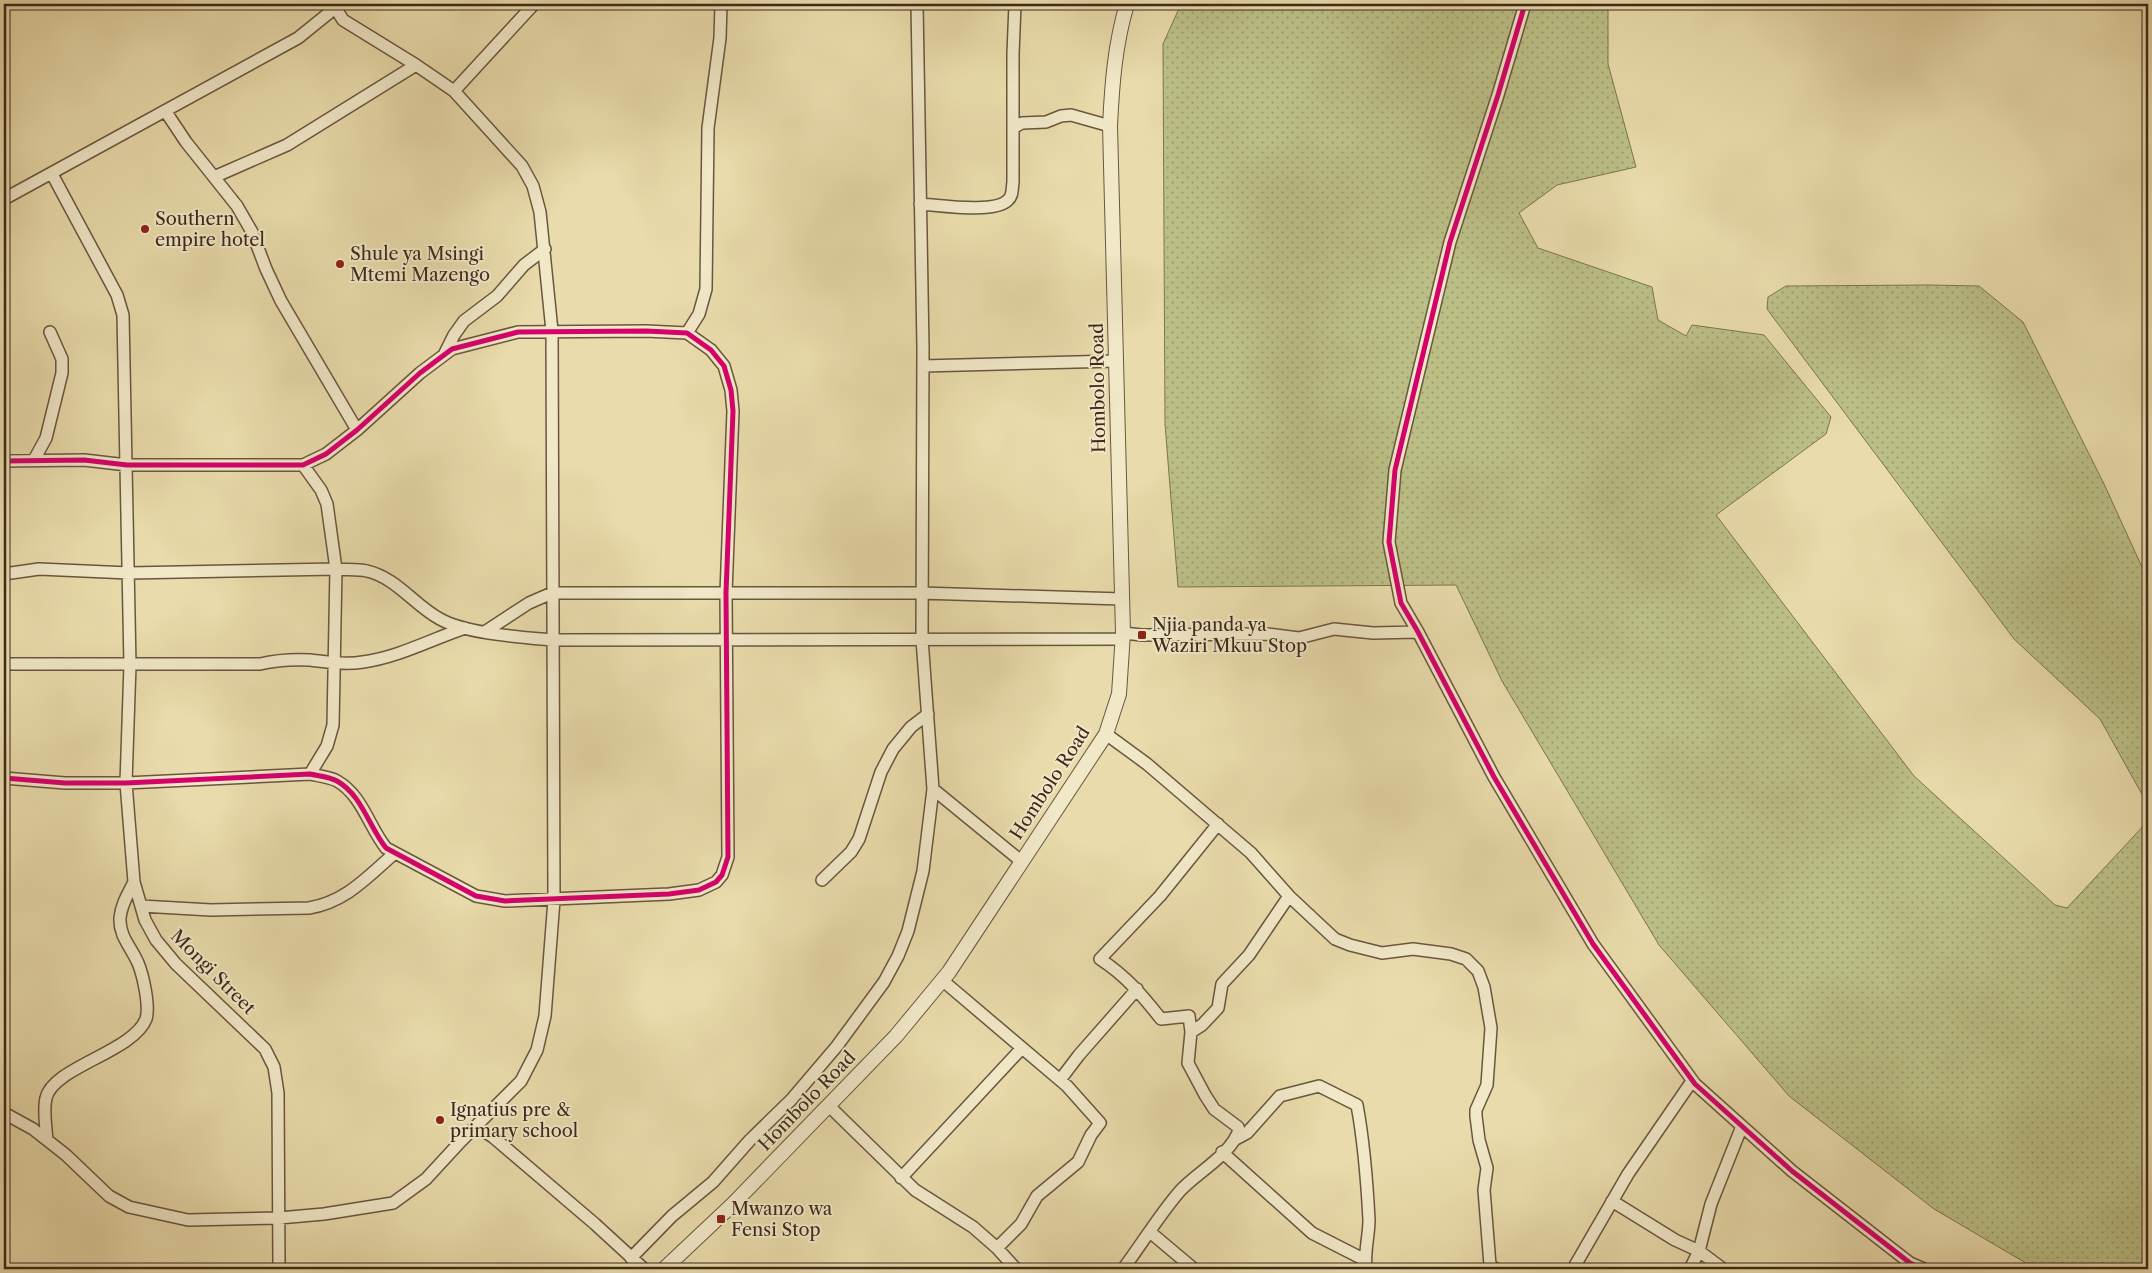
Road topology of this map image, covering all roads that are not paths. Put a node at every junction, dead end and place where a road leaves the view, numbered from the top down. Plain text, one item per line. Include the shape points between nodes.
1 (534, 4) edge
2 (721, 4) edge
3 (917, 4) edge
4 (1015, 4) edge
5 (1127, 4) edge
6 (1525, 4) edge
7 (336, 5) edge
8 (416, 65) junction
9 (454, 91) junction
10 (166, 112) junction
11 (1110, 126) junction
12 (1013, 128) junction
13 (52, 174) junction
14 (214, 177) junction
15 (4, 199) edge
16 (920, 204) junction
17 (545, 249) junction
18 (552, 331) junction
19 (50, 332) dead end
20 (687, 334) junction
21 (444, 355) junction
22 (1116, 362) junction
23 (923, 366) junction
24 (357, 430) junction
25 (34, 460) junction
26 (4, 461) edge
27 (127, 465) junction
28 (303, 465) junction
29 (336, 569) junction
30 (129, 573) junction
31 (4, 574) edge
32 (552, 593) junction
33 (921, 593) junction
34 (726, 594) junction
35 (1122, 600) junction
36 (467, 627) junction
37 (486, 632) junction
38 (1418, 632) junction
39 (1123, 636) junction
40 (922, 639) junction
41 (553, 640) junction
42 (727, 640) junction
43 (4, 664) edge
44 (335, 664) junction
45 (130, 665) junction
46 (928, 714) junction
47 (1106, 734) junction
48 (310, 774) junction
49 (4, 778) edge
50 (126, 783) junction
51 (933, 789) junction
52 (1218, 824) junction
53 (395, 854) junction
54 (1021, 861) junction
55 (822, 880) dead end
56 (134, 882) junction
57 (1289, 896) junction
58 (554, 900) junction
59 (141, 906) junction
60 (942, 980) junction
61 (1137, 989) junction
62 (1191, 1032) junction
63 (1022, 1048) junction
64 (1060, 1080) junction
65 (1692, 1081) junction
66 (829, 1106) junction
67 (4, 1112) edge
68 (476, 1126) junction
69 (1742, 1126) junction
70 (47, 1140) junction
71 (1233, 1141) junction
72 (1222, 1152) junction
73 (901, 1178) junction
74 (1612, 1201) junction
75 (279, 1218) junction
76 (1150, 1232) junction
77 (997, 1248) junction
78 (1699, 1251) junction
79 (631, 1258) junction
80 (1365, 1264) edge
81 (1909, 1266) edge
82 (279, 1269) edge
83 (644, 1269) edge
84 (664, 1269) edge
85 (1016, 1269) edge
86 (1123, 1269) edge
87 (1194, 1269) edge
88 (1496, 1269) edge
89 (1573, 1269) edge
90 (1690, 1269) edge
91 (1722, 1269) edge
92 (1924, 1269) edge

1 - 9 street
2 - 20 street via 720,38 708,128 706,289 699,314
3 - 16 street
4 - 12 street
5 - 11 street, Hombolo Road via 1113,69
6 - 38 street via 1450,242 1395,470 1389,542 1401,603
7 - 8 street via 343,20
7 - 10 street via 298,38
8 - 9 street
8 - 14 street via 287,145
9 - 17 street via 494,132 530,177 538,199
10 - 13 street
10 - 14 street
11 - 12 street via 1071,115 1046,122 1022,123
11 - 22 street, Hombolo Road
12 - 16 street via 1013,182 1008,201 979,208
13 - 15 street
13 - 27 street, Mongi Street via 117,295 123,315
14 - 24 street via 245,219 281,301
16 - 23 street
17 - 18 street
17 - 21 street via 524,265 497,296 464,321
18 - 20 street
18 - 21 street via 518,332 452,349
18 - 32 street
19 - 25 street via 62,359 62,373 46,438
20 - 34 street via 711,350 724,366 731,390 733,411
21 - 24 street
22 - 23 street
22 - 35 street, Hombolo Road
23 - 33 street
24 - 28 street via 326,454
25 - 26 street
25 - 27 street via 84,460
27 - 28 street
27 - 30 street, Mongi Street
28 - 29 street via 321,490 326,504
29 - 30 street
29 - 36 street via 366,571 384,577 440,619
29 - 44 street
30 - 31 street via 39,569
30 - 45 street, Mongi Street
32 - 34 street
32 - 37 street via 529,603
32 - 41 street
33 - 34 street
33 - 35 street
33 - 40 street
34 - 42 street
35 - 39 street, Hombolo Road
36 - 37 street
36 - 44 street via 378,659
37 - 41 street
38 - 39 street via 1373,633 1334,629 1299,638 1266,634
38 - 65 street via 1494,777 1593,944
39 - 40 street
39 - 47 street, Hombolo Road via 1119,694
40 - 42 street
40 - 46 street
41 - 42 street
41 - 58 street
42 - 58 street via 728,857 722,875 716,882 699,890
43 - 45 street
44 - 45 street via 279,660 260,664
44 - 48 street via 333,724 327,746
45 - 50 street, Mongi Street
46 - 51 street
46 - 55 street via 911,727 893,749 880,772 859,839 851,852
47 - 52 street via 1148,764
47 - 54 street, Hombolo Road
48 - 50 street
48 - 53 street via 336,780 349,790 378,839
49 - 50 street
50 - 56 street, Mongi Street
51 - 54 street
51 - 79 street via 923,871 915,906 898,956 884,982 837,1046 791,1100 713,1182 672,1216
52 - 57 street via 1251,853
52 - 61 street via 1160,896 1100,959
53 - 58 street via 476,896 505,901
53 - 59 street via 347,894 321,906 211,910
54 - 60 street, Hombolo Road
56 - 59 street, Mongi Street
56 - 70 street via 123,903 120,918 123,939 138,964 148,1004 146,1018 133,1036 64,1077 50,1090 46,1103
57 - 62 street via 1249,955 1222,984 1218,1008
57 - 88 street via 1335,939 1350,945 1382,953 1413,949 1451,954 1466,959 1478,971 1488,1007 1491,1043 1487,1085 1476,1116 1487,1168 1484,1190 1490,1265
58 - 68 street via 545,1016 536,1050 521,1081
59 - 75 street, Mongi Street via 156,940 176,964 266,1049 274,1068 278,1093
60 - 63 street
60 - 66 street, Hombolo Road via 896,1036
61 - 62 street via 1161,1019 1188,1016
61 - 64 street
62 - 71 street via 1188,1063 1214,1109 1238,1127
63 - 64 street
63 - 73 street
64 - 77 street via 1100,1123 1078,1162 1037,1196 1021,1224
65 - 69 street
65 - 74 street
66 - 73 street
66 - 84 street, Hombolo Road
67 - 70 street
68 - 75 street via 426,1179 393,1203
68 - 79 street via 493,1137
69 - 78 street via 1711,1204
69 - 81 street
70 - 75 street via 109,1196 129,1207 188,1220
71 - 72 street
71 - 80 street via 1247,1133 1280,1096 1319,1086 1357,1105 1363,1136 1369,1222
72 - 76 street via 1181,1190
72 - 80 street via 1312,1233
73 - 77 street via 973,1227
74 - 78 street
74 - 89 street
75 - 82 street, Mongi Street
76 - 86 street
76 - 87 street
77 - 85 street
78 - 90 street
78 - 91 street
79 - 83 street
81 - 92 street

